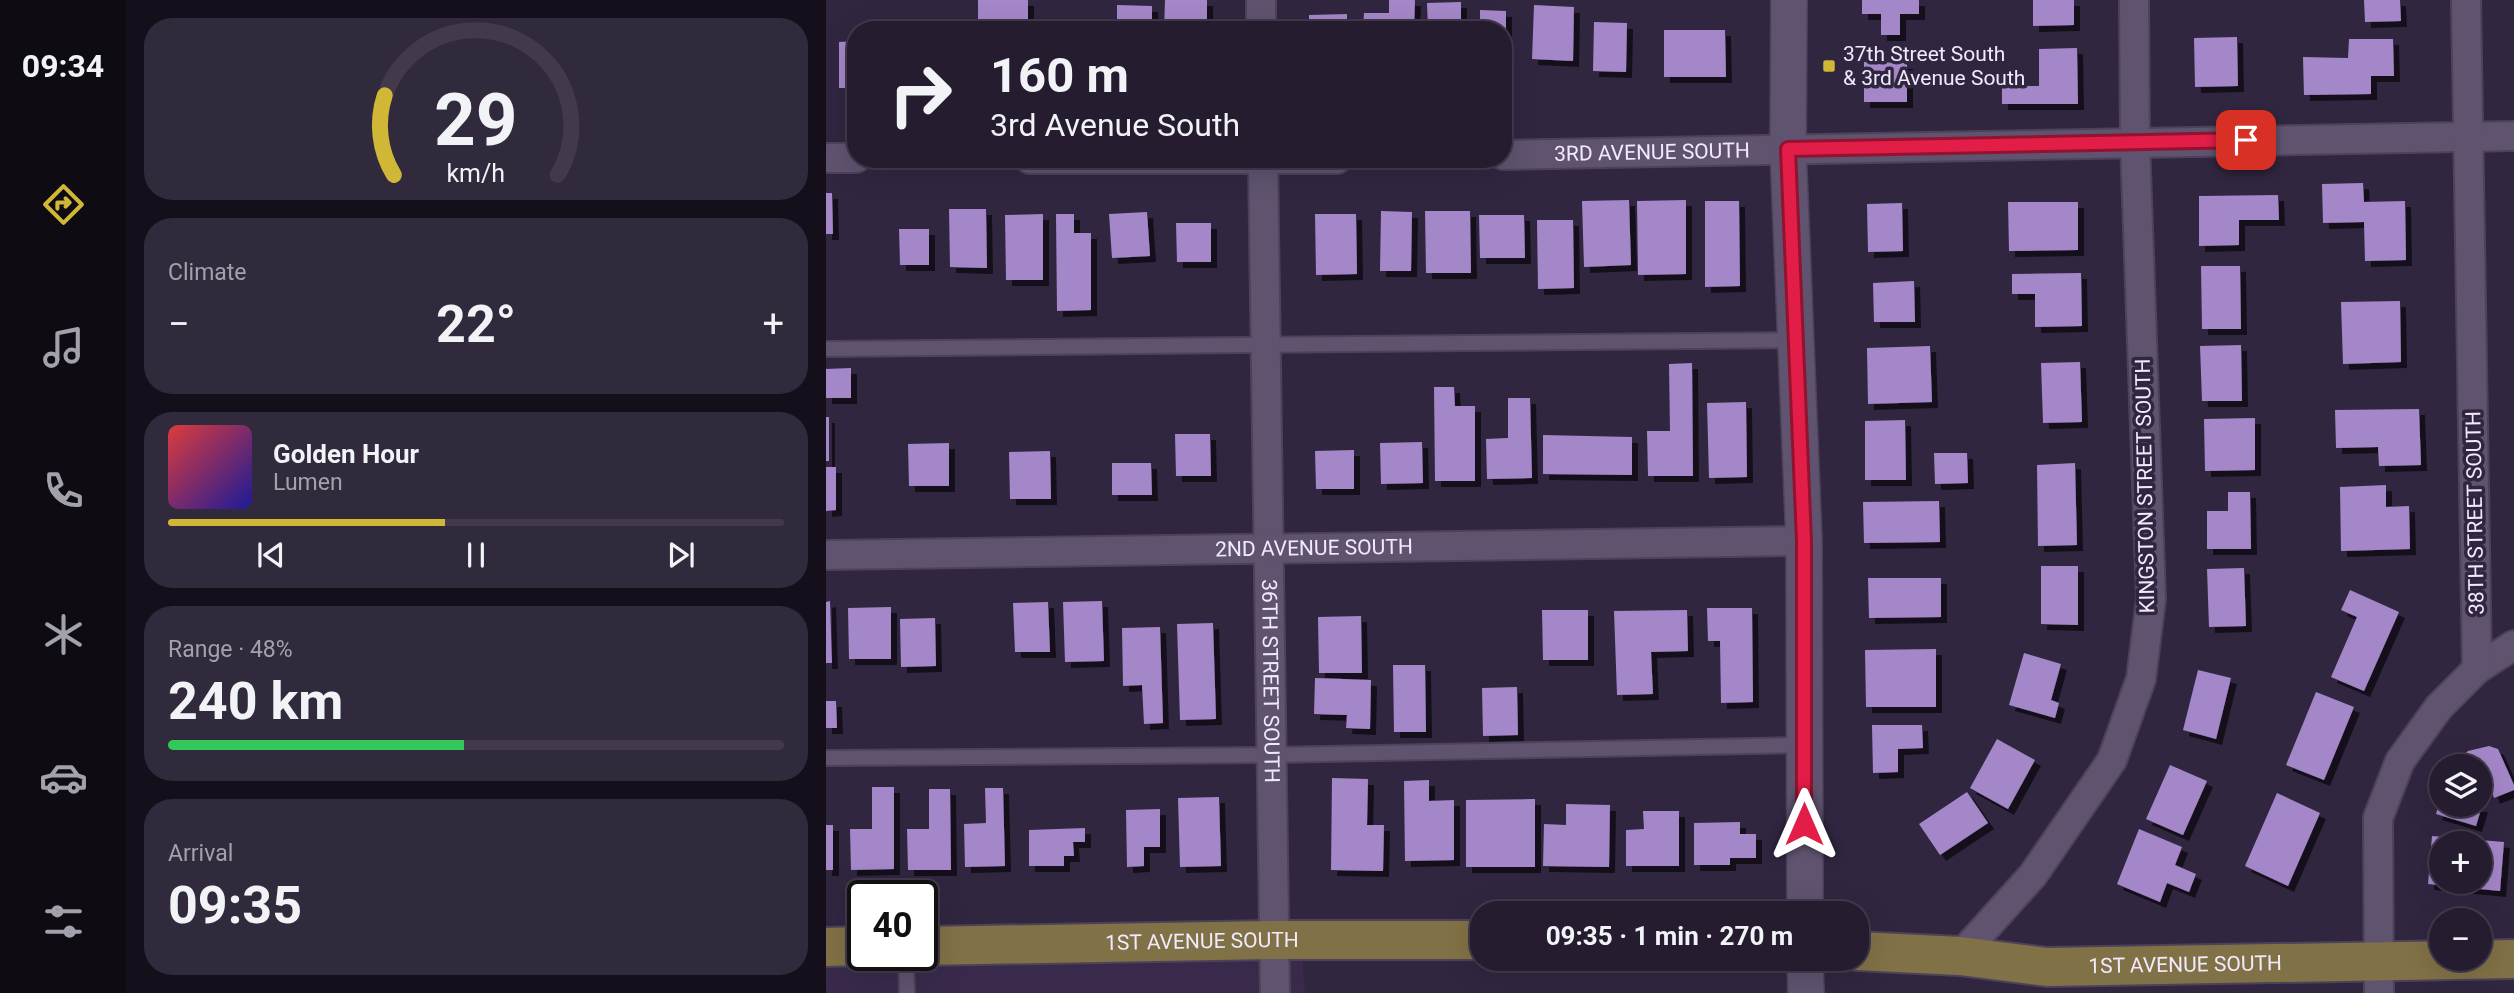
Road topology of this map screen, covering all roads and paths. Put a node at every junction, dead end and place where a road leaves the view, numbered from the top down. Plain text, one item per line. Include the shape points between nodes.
1 (1261, 0) edge
2 (1789, 0) edge
3 (2134, 0) edge
4 (2466, 0) edge
5 (1261, 21) edge
6 (2470, 136) junction
7 (2514, 136) edge
8 (2135, 142) junction
9 (1788, 149) junction
10 (1512, 155) edge
11 (826, 158) edge
12 (847, 158) edge
13 (1263, 168) edge
14 (1796, 340) junction
15 (1266, 345) junction
16 (826, 349) edge
17 (1804, 541) junction
18 (1269, 548) junction
19 (826, 555) edge
20 (2514, 645) edge
21 (2477, 669) junction
22 (1804, 745) junction
23 (1272, 754) junction
24 (826, 758) edge
25 (1805, 901) edge
26 (1275, 940) junction
27 (1470, 940) edge
28 (847, 946) edge
29 (938, 946) edge
30 (826, 947) edge
31 (1869, 952) edge
32 (1960, 956) junction
33 (2514, 959) edge
34 (906, 971) edge
35 (1805, 971) edge
36 (2379, 977) edge
37 (907, 993) edge
38 (1276, 993) edge
39 (1806, 993) edge

1 - 5 street
2 - 9 street
3 - 8 street, KINGSTON STREET SOUTH
4 - 6 street, 38TH STREET SOUTH
6 - 7 street, 3RD AVENUE SOUTH
6 - 8 street, 3RD AVENUE SOUTH
6 - 21 street, 38TH STREET SOUTH
8 - 9 street, 3RD AVENUE SOUTH
8 - 32 street, KINGSTON STREET SOUTH via 2151,599 2141,679 2112,760 2034,875
9 - 10 street, 3RD AVENUE SOUTH
9 - 14 street
11 - 12 street
13 - 15 street, 36TH STREET SOUTH
14 - 15 lane
14 - 17 street
15 - 16 lane
15 - 18 street, 36TH STREET SOUTH
17 - 18 street, 2ND AVENUE SOUTH
17 - 22 street
18 - 19 street, 2ND AVENUE SOUTH
18 - 23 street, 36TH STREET SOUTH
20 - 21 street
21 - 36 street via 2439,707 2400,761 2378,818
22 - 23 lane
22 - 25 street
23 - 24 lane
23 - 26 street, 36TH STREET SOUTH
26 - 27 main road, 1ST AVENUE SOUTH
26 - 29 main road, 1ST AVENUE SOUTH
26 - 38 street, 36TH STREET SOUTH
28 - 30 main road
31 - 32 main road, 1ST AVENUE SOUTH
32 - 36 main road, 1ST AVENUE SOUTH via 2047,967
33 - 36 main road, 1ST AVENUE SOUTH
34 - 37 lane
35 - 39 street

